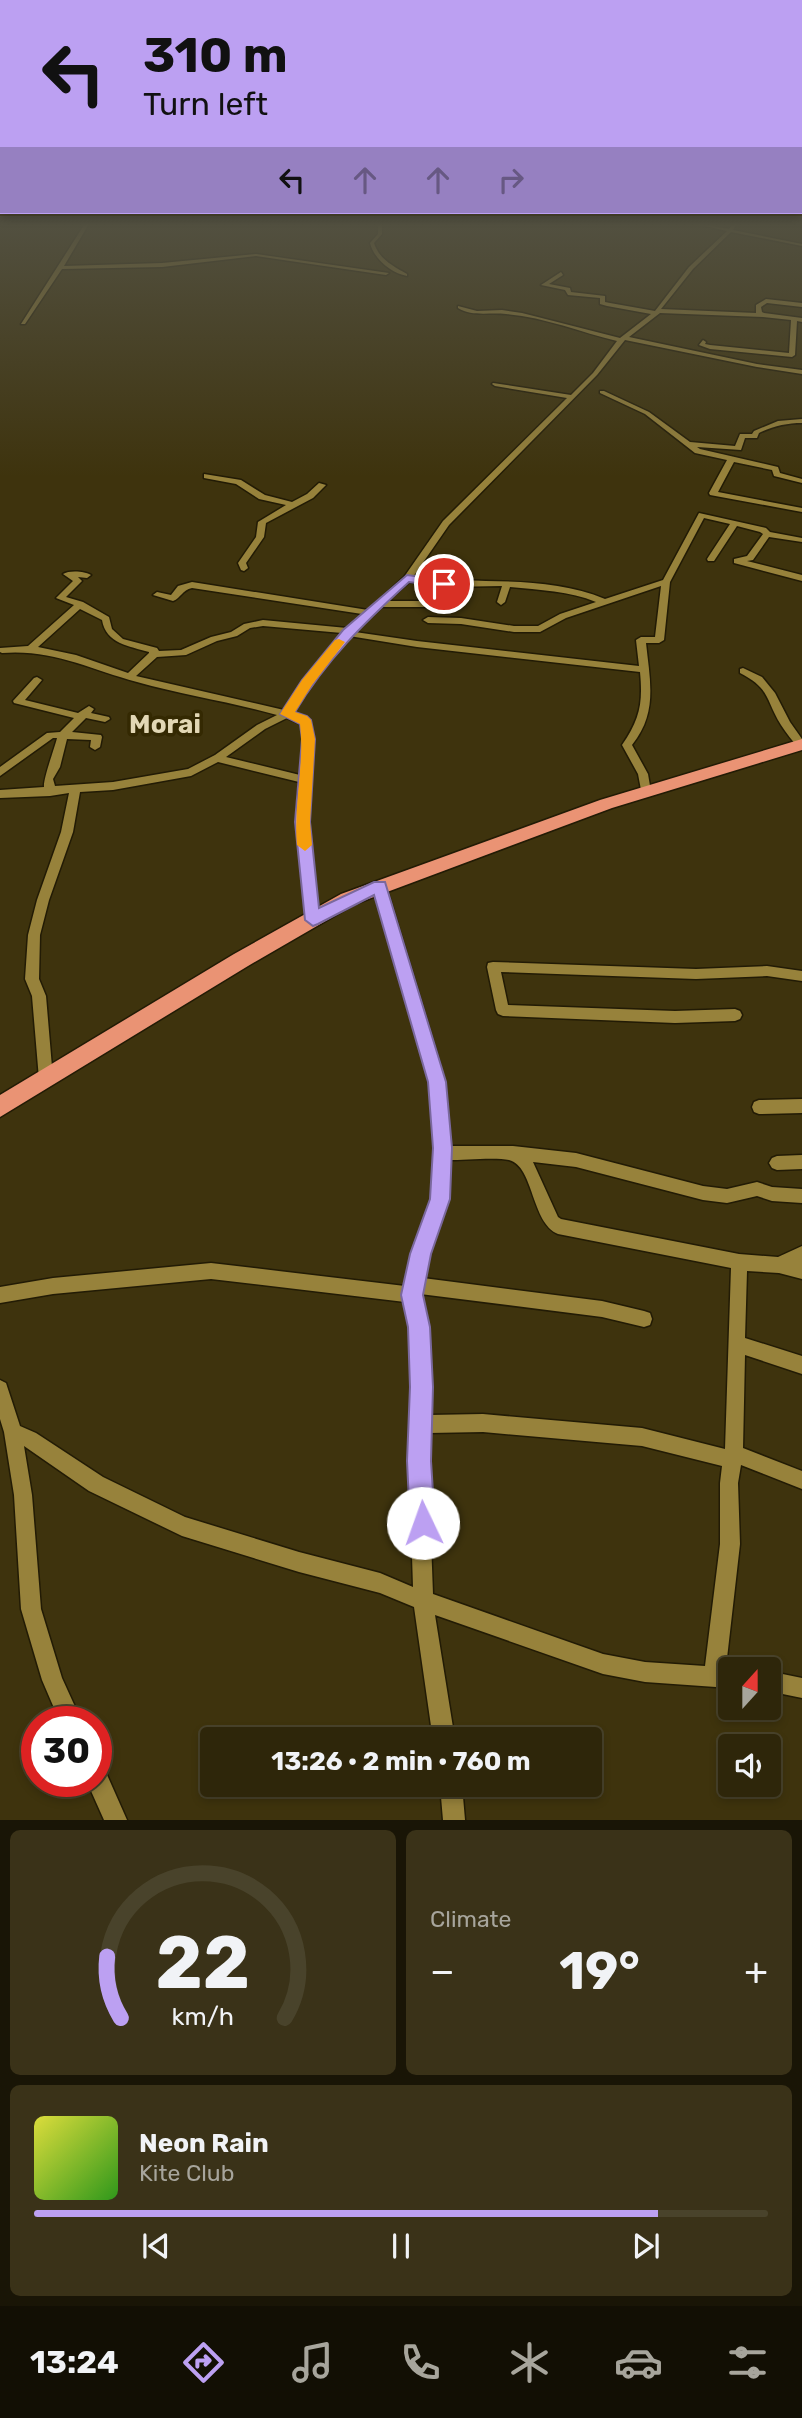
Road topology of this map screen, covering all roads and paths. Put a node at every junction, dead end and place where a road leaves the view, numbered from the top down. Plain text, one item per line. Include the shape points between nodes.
1 (34, 307) edge
2 (460, 307) dead end
3 (622, 307) edge
4 (660, 307) edge
5 (758, 307) edge
6 (656, 312) junction
7 (764, 315) junction
8 (794, 319) junction
9 (802, 320) edge
10 (23, 323) dead end
11 (622, 339) junction
12 (703, 342) dead end
13 (710, 347) junction
14 (704, 354) junction
15 (802, 372) edge
16 (495, 384) dead end
17 (602, 392) dead end
18 (572, 397) junction
19 (802, 421) edge
20 (689, 444) junction
21 (731, 460) junction
22 (206, 476) dead end
23 (802, 481) edge
24 (322, 485) dead end
25 (293, 505) junction
26 (802, 510) edge
27 (735, 523) junction
28 (767, 534) junction
29 (802, 540) edge
30 (711, 559) dead end
31 (244, 568) dead end
32 (87, 575) dead end
33 (802, 578) edge
34 (407, 579) junction
35 (666, 582) junction
36 (508, 585) junction
37 (157, 595) dead end
38 (501, 602) dead end
39 (607, 603) junction
40 (382, 604) junction
41 (459, 604) dead end
42 (79, 605) junction
43 (371, 613) junction
44 (428, 620) dead end
45 (349, 632) junction
46 (30, 649) junction
47 (2, 650) dead end
48 (153, 654) junction
49 (642, 669) junction
50 (743, 671) dead end
51 (130, 676) junction
52 (37, 680) dead end
53 (84, 713) junction
54 (287, 714) junction
55 (105, 719) dead end
56 (63, 735) junction
57 (802, 745) edge
58 (95, 747) dead end
59 (216, 758) junction
60 (0, 772) edge
61 (305, 780) junction
62 (75, 788) junction
63 (50, 792) junction
64 (646, 792) junction
65 (0, 794) edge
66 (380, 886) junction
67 (313, 920) junction
68 (802, 976) edge
69 (735, 1015) dead end
70 (46, 1079) junction
71 (802, 1106) edge
72 (0, 1107) edge
73 (759, 1107) dead end
74 (442, 1153) junction
75 (513, 1153) junction
76 (802, 1162) edge
77 (776, 1163) dead end
78 (802, 1196) edge
79 (802, 1254) edge
80 (739, 1262) junction
81 (779, 1265) junction
82 (802, 1271) edge
83 (412, 1290) junction
84 (0, 1295) edge
85 (644, 1319) dead end
86 (737, 1344) junction
87 (802, 1365) edge
88 (0, 1390) edge
89 (421, 1424) junction
90 (13, 1432) junction
91 (730, 1459) junction
92 (802, 1480) edge
93 (423, 1601) junction
94 (723, 1657) edge
95 (718, 1678) edge
96 (781, 1684) edge
97 (802, 1688) edge
98 (64, 1706) edge
99 (442, 1727) edge
100 (106, 1797) edge
101 (452, 1797) edge
102 (116, 1819) edge
103 (454, 1819) edge

1 - 10 street
2 - 11 street via 474,312 529,314
3 - 6 street
4 - 6 street
5 - 7 street
6 - 7 street
6 - 11 street
7 - 8 street
8 - 9 street
8 - 13 street via 792,355
11 - 14 street
11 - 18 street
12 - 13 street
13 - 14 street
14 - 15 street
16 - 18 street
17 - 20 street via 647,413
18 - 34 street via 446,523
19 - 20 street via 764,427 755,437 742,435 738,448
20 - 21 street
21 - 23 street via 775,469 777,474
21 - 26 street via 713,493
22 - 25 street via 238,482 262,497
24 - 25 street
25 - 31 street via 262,522 260,537 242,563
27 - 28 street
27 - 30 street
27 - 35 street via 702,515
28 - 29 street
28 - 33 street via 750,558 737,561
32 - 42 street via 67,574 78,581 60,598
34 - 36 street
34 - 40 street
35 - 39 street
35 - 49 street via 659,640 641,640
36 - 38 street
36 - 39 street via 560,590
37 - 43 street via 173,598 181,588 192,585
39 - 44 street via 563,616 540,629
40 - 41 street
40 - 43 street
42 - 46 street
42 - 48 street via 102,615 108,631 121,641 154,650
43 - 45 street
45 - 48 street via 263,623 183,653
45 - 49 street
45 - 54 street via 306,683
46 - 47 street
46 - 51 street via 71,656
48 - 51 street
49 - 64 street via 647,706 639,733 627,745 643,775
50 - 57 street via 760,679
51 - 54 street
52 - 53 street via 18,701
53 - 55 street
53 - 56 street
54 - 59 street
54 - 61 street via 306,723
56 - 58 street via 97,737
56 - 60 street via 51,735
56 - 63 street via 48,779
57 - 64 highway
59 - 61 street
59 - 62 street via 191,772 156,780
61 - 67 street via 302,822
62 - 63 street
62 - 70 street via 67,832 34,935 33,979 39,996
63 - 65 street
64 - 66 highway
66 - 67 highway
66 - 74 street via 435,1073
67 - 70 highway
68 - 69 street via 767,971 696,974 494,967 503,1010
70 - 72 highway
71 - 73 street
74 - 75 street
74 - 83 street via 440,1199
75 - 78 street via 576,1160 703,1193 727,1196 757,1189
75 - 80 street via 526,1163 552,1222 558,1226
76 - 77 street
79 - 81 street
80 - 81 street
80 - 86 street
81 - 82 street
83 - 84 street via 211,1271
83 - 85 street via 602,1309
83 - 89 street via 419,1327
86 - 87 street
86 - 91 street
88 - 90 street
89 - 91 street via 483,1423 642,1437
89 - 93 street
90 - 93 street via 96,1484 182,1526 380,1583
90 - 98 street via 23,1495 31,1609
91 - 92 street via 738,1455
91 - 94 street
93 - 95 street via 603,1664
93 - 99 street
96 - 97 street
100 - 102 street
101 - 103 street

